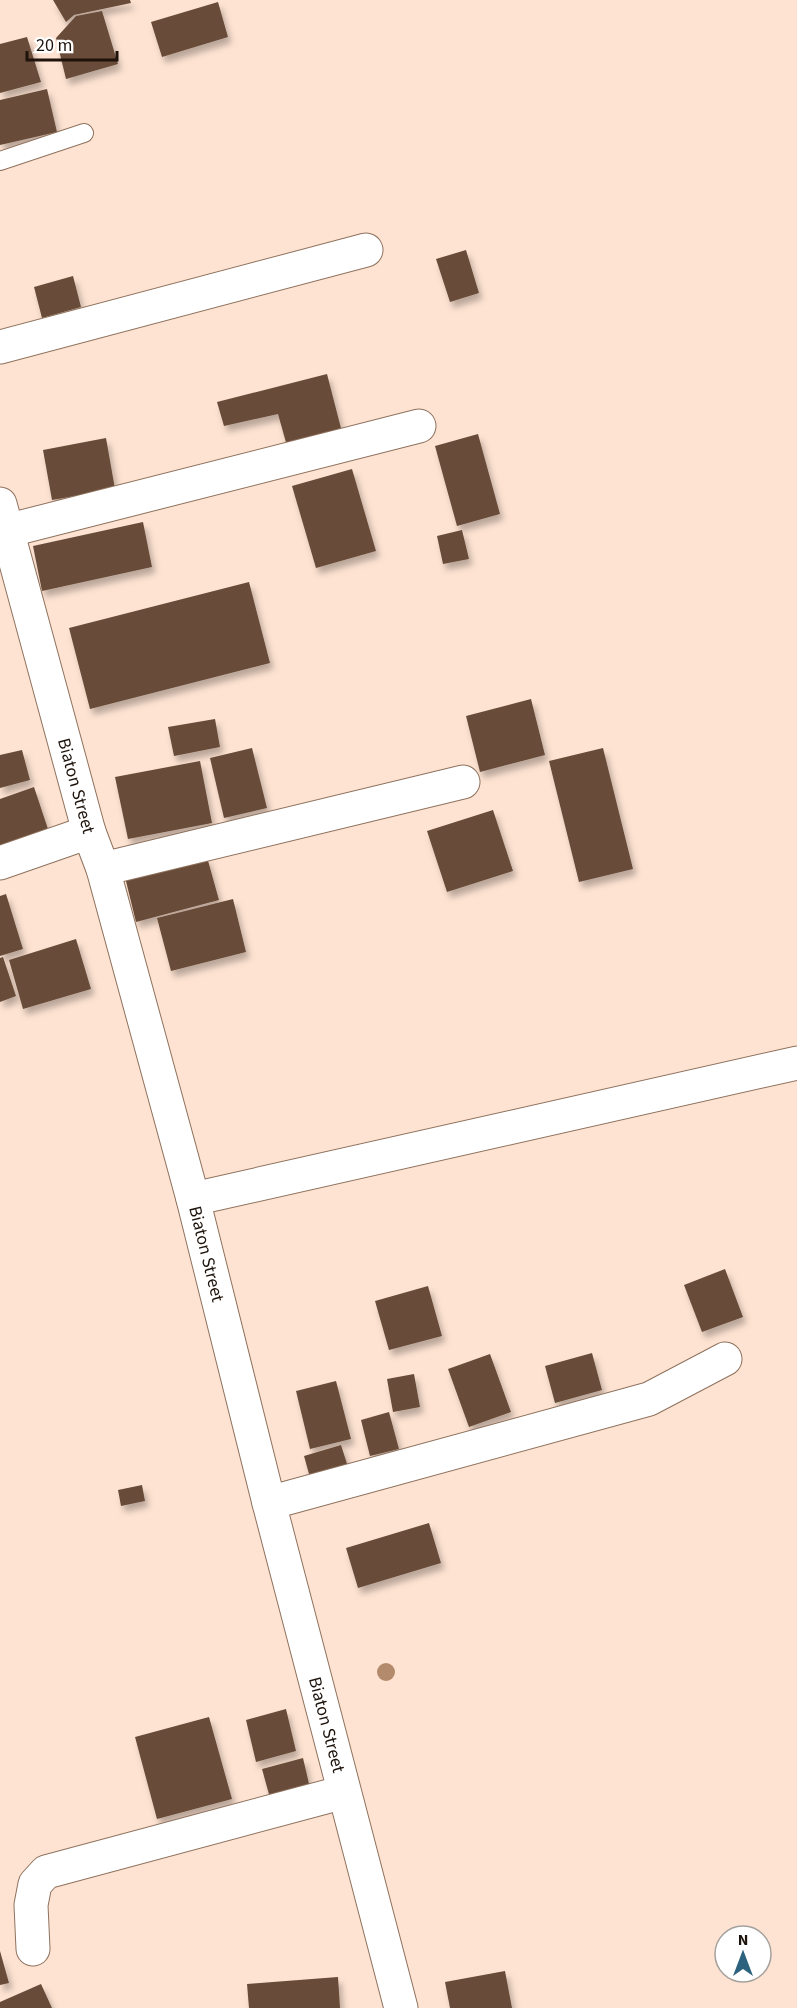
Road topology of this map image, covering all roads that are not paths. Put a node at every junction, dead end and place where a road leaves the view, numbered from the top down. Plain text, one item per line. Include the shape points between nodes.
1 (84, 133) dead end
2 (0, 161) edge
3 (366, 250) dead end
4 (0, 347) edge
5 (419, 426) dead end
6 (3, 518) edge
7 (463, 782) dead end
8 (89, 832) junction
9 (0, 863) edge
10 (103, 869) junction
11 (797, 1063) edge
12 (193, 1199) junction
13 (725, 1359) dead end
14 (269, 1503) junction
15 (344, 1792) junction
16 (33, 1949) dead end
17 (401, 2008) edge

1 - 2 lane
3 - 4 street
5 - 6 street
6 - 8 street, Biaton Street
7 - 10 street
8 - 9 street
8 - 10 street, Biaton Street
10 - 12 street, Biaton Street
11 - 12 street
12 - 14 street, Biaton Street
13 - 14 street via 649,1399
14 - 15 street, Biaton Street
15 - 16 street via 46,1872 35,1884 31,1905
15 - 17 street, Biaton Street

